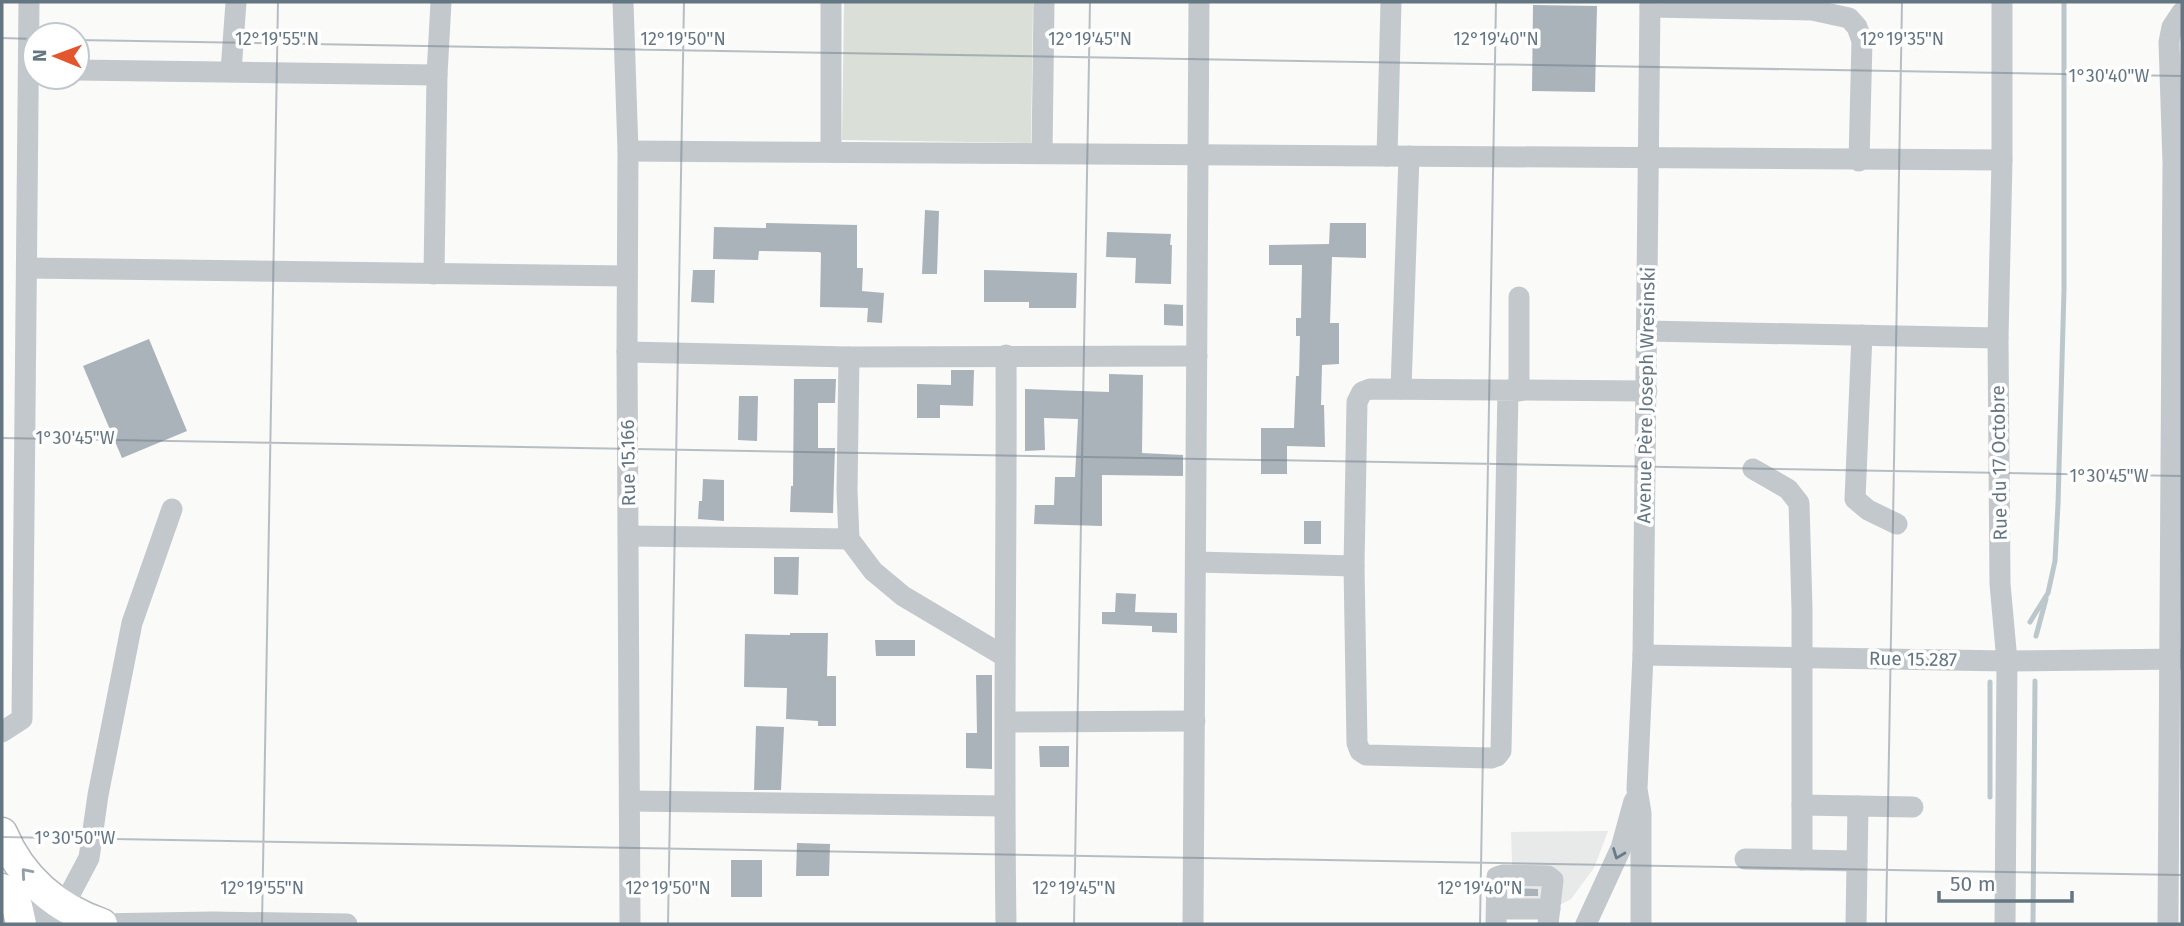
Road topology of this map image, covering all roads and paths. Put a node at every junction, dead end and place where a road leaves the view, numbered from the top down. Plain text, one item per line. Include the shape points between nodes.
1 (29, 2) edge
2 (236, 2) edge
3 (253, 2) edge
4 (441, 2) edge
5 (623, 2) edge
6 (831, 2) edge
7 (1044, 2) edge
8 (1199, 2) edge
9 (1391, 2) edge
10 (2002, 2) edge
11 (1650, 4) edge
12 (1812, 6) edge
13 (2182, 12) edge
14 (30, 21) edge
15 (91, 70) edge
16 (231, 71) junction
17 (437, 75) junction
18 (31, 91) edge
19 (628, 151) junction
20 (831, 152) junction
21 (1042, 153) junction
22 (1199, 154) junction
23 (1387, 156) junction
24 (1409, 156) junction
25 (1648, 158) junction
26 (2003, 160) junction
27 (1859, 161) junction
28 (2177, 163) edge
29 (27, 268) junction
30 (434, 275) junction
31 (627, 276) junction
32 (1519, 297) dead end
33 (1647, 331) junction
34 (1862, 335) junction
35 (1998, 338) junction
36 (627, 352) junction
37 (1006, 355) junction
38 (1197, 356) junction
39 (849, 357) junction
40 (1401, 389) junction
41 (1513, 391) junction
42 (1647, 391) junction
43 (1753, 469) dead end
44 (172, 509) dead end
45 (2176, 510) edge
46 (1897, 524) dead end
47 (629, 536) junction
48 (849, 539) junction
49 (1197, 562) junction
50 (1354, 566) junction
51 (1643, 655) junction
52 (1004, 656) junction
53 (1802, 658) junction
54 (2176, 659) edge
55 (2007, 661) junction
56 (1195, 721) junction
57 (1006, 722) junction
58 (2, 732) edge
59 (1637, 789) junction
60 (630, 801) junction
61 (2176, 804) edge
62 (1802, 805) junction
63 (1004, 806) junction
64 (1858, 806) junction
65 (1913, 807) dead end
66 (2, 833) edge
67 (1745, 859) dead end
68 (1802, 860) junction
69 (1857, 861) junction
70 (9, 899) edge
71 (73, 916) edge
72 (1497, 917) edge
73 (1549, 917) edge
74 (212, 923) edge
75 (94, 924) edge
76 (101, 924) edge
77 (129, 924) edge
78 (347, 924) edge
79 (629, 924) edge
80 (1006, 924) edge
81 (1193, 924) edge
82 (1586, 924) edge
83 (1641, 924) edge
84 (1856, 924) edge
85 (2005, 924) edge
86 (2168, 924) edge

1 - 14 street
2 - 3 street
2 - 16 street
4 - 17 street
5 - 19 street, Rue 15.166
6 - 20 street
7 - 21 street
8 - 22 street
9 - 23 street
10 - 26 street, Rue du 17 Octobre
11 - 12 street
11 - 25 street, Avenue Père Joseph Wresinski
12 - 27 street via 1849,18 1857,27 1861,41
13 - 28 street via 2169,42
15 - 16 street
16 - 17 street
17 - 30 street
18 - 29 street
19 - 20 street
19 - 31 street, Rue 15.166
20 - 21 street
21 - 22 street
22 - 23 street
22 - 38 street
23 - 24 street
24 - 25 street
24 - 40 street
25 - 27 street
25 - 33 street, Avenue Père Joseph Wresinski
26 - 27 street
26 - 35 street, Rue du 17 Octobre
28 - 45 street
29 - 30 street
29 - 58 street via 22,719
30 - 31 street
31 - 36 street, Rue 15.166
32 - 41 street
33 - 34 street
33 - 42 street, Avenue Père Joseph Wresinski
34 - 35 street
34 - 46 street via 1855,499
35 - 55 street, Rue du 17 Octobre via 2000,584
36 - 39 street
36 - 47 street, Rue 15.166
37 - 38 street
37 - 39 street
37 - 52 street
38 - 49 street
39 - 48 street
40 - 41 street
40 - 50 street via 1370,389 1362,392 1357,402
41 - 42 street
41 - 50 street via 1502,751 1497,756 1366,755 1360,751 1356,743
42 - 51 street, Avenue Père Joseph Wresinski
43 - 53 street via 1788,489 1799,503
44 - 71 street via 132,623 89,858
45 - 54 street
47 - 48 street
47 - 60 street, Rue 15.166
48 - 52 street via 873,570 903,596
49 - 50 street
49 - 56 street
51 - 53 street, Rue 15.287
51 - 59 street, Avenue Père Joseph Wresinski
52 - 57 street
53 - 55 street, Rue 15.287
53 - 62 street
54 - 55 street, Rue 15.287
54 - 61 street
55 - 85 street, Rue du 17 Octobre
56 - 57 street
56 - 81 street
57 - 63 street
59 -> 82 street, Avenue Père Joseph Wresinski via 1621,848
59 - 83 street, Avenue Père Joseph Wresinski
60 - 63 street
60 - 79 street, Rue 15.166
61 - 86 street
62 - 64 street
62 - 68 street
63 - 80 street
64 - 65 street
64 - 69 street
71 -> 66 highway via 21,868
67 - 68 street
68 - 69 street
69 - 84 street
70 - 71 street via 43,916
71 - 76 highway
72 - 73 street
72 - 73 street via 1497,877 1503,875 1553,880
74 - 77 street
74 - 78 street
75 - 76 street
76 - 77 street

